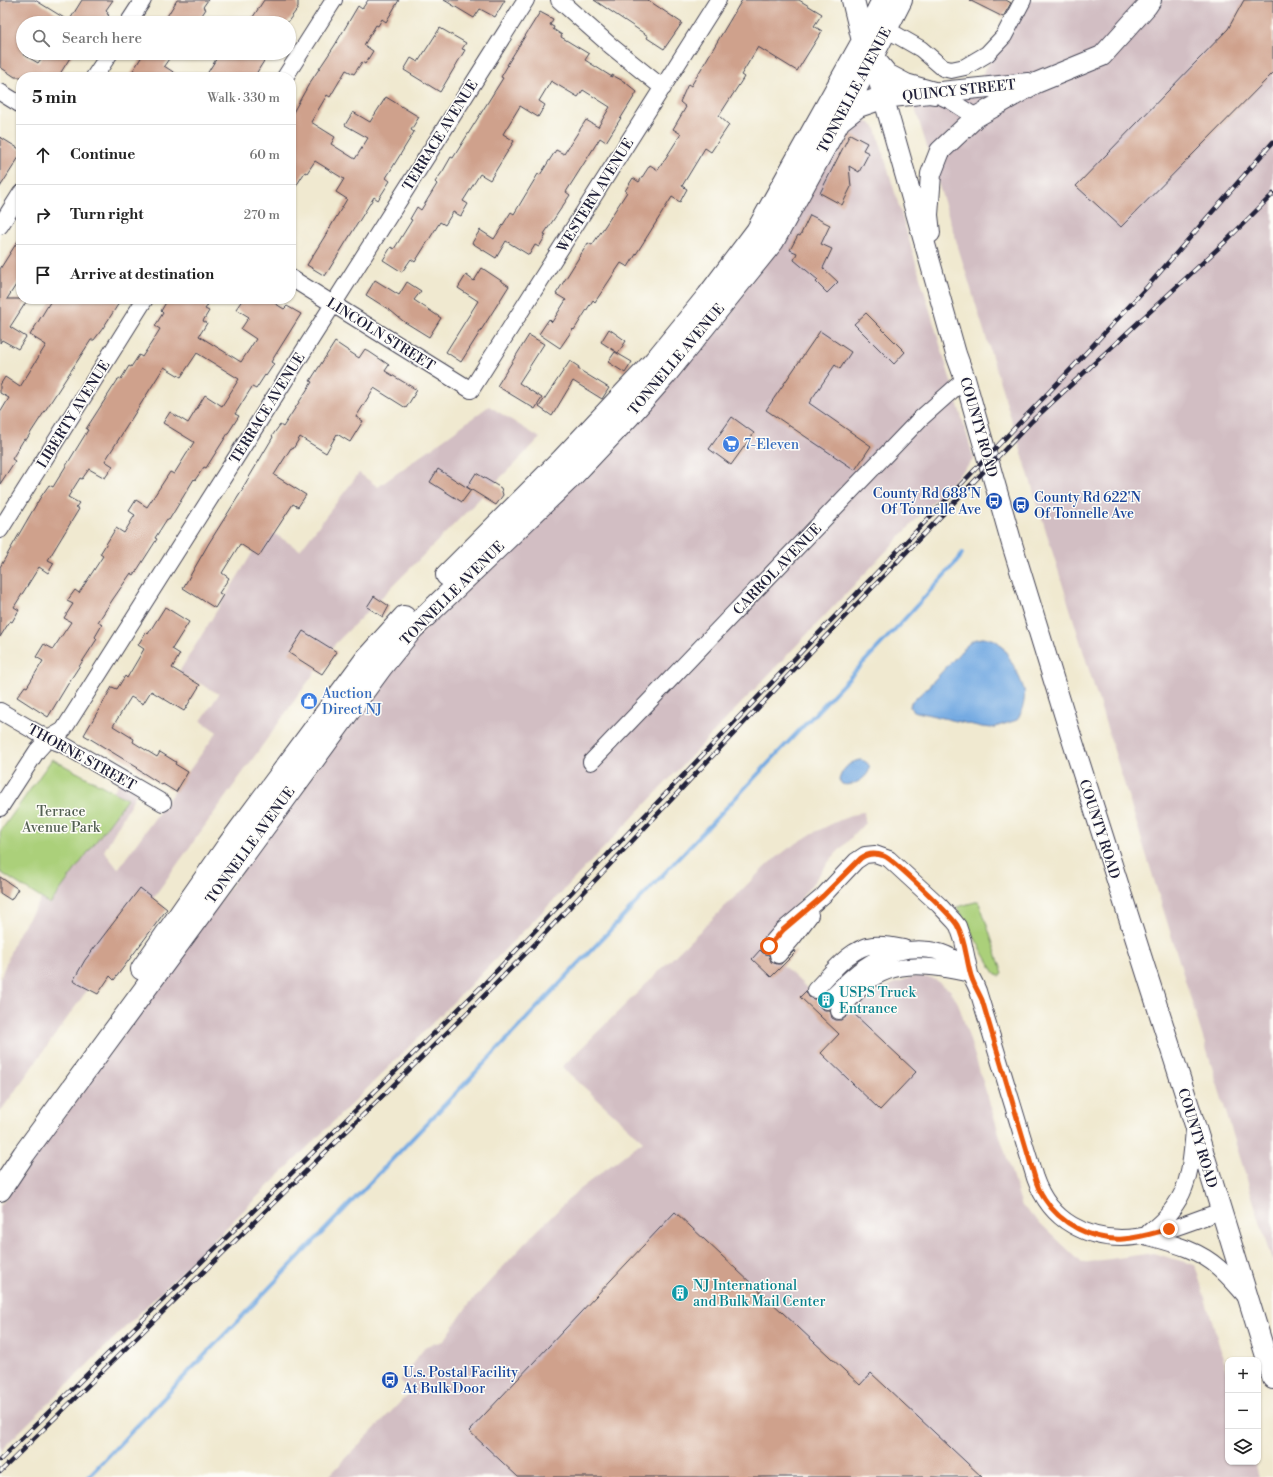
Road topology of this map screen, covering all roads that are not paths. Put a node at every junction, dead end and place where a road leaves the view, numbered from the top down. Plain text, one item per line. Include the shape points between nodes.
1 (143, 0) edge
2 (334, 0) edge
3 (526, 0) edge
4 (559, 0) edge
5 (718, 0) edge
6 (853, 0) edge
7 (883, 0) edge
8 (901, 0) edge
9 (1022, 0) edge
10 (1151, 0) edge
11 (133, 16) edge
12 (886, 29) junction
13 (867, 49) junction
14 (105, 60) edge
15 (296, 60) edge
16 (296, 60) edge
17 (97, 72) edge
18 (288, 72) edge
19 (1036, 82) junction
20 (663, 88) junction
21 (0, 92) edge
22 (934, 93) junction
23 (882, 98) junction
24 (16, 102) edge
25 (976, 117) junction
26 (839, 120) junction
27 (16, 201) edge
28 (0, 226) edge
29 (935, 277) junction
30 (296, 281) edge
31 (142, 304) edge
32 (333, 304) junction
33 (965, 379) junction
34 (471, 390) joint
35 (0, 530) edge
36 (0, 711) edge
37 (48, 739) junction
38 (591, 762) dead end
39 (163, 803) dead end
40 (0, 808) edge
41 (907, 949) junction
42 (773, 950) dead end
43 (970, 974) junction
44 (815, 990) dead end
45 (1195, 1125) junction
46 (0, 1173) edge
47 (0, 1190) edge
48 (1221, 1211) junction
49 (1145, 1236) junction
50 (1248, 1299) junction
51 (1273, 1379) edge

1 - 11 street
2 - 15 street
3 - 32 street, TERRACE AVENUE
4 - 20 street
5 - 20 street, WESTERN AVENUE
6 - 13 highway
7 - 13 highway, TONNELLE AVENUE
8 - 12 highway, TONNELLE AVENUE
9 - 12 street via 1004,36 987,54 965,66 951,70 943,68 921,49
10 - 19 main road, COUNTY ROAD via 1102,56
12 - 13 highway, TONNELLE AVENUE
13 - 22 highway via 887,75 906,85
13 - 23 main road, COUNTY ROAD
13 - 26 highway, TONNELLE AVENUE
13 - 46 highway, TONNELLE AVENUE via 757,231 708,296 655,361 562,460 400,621 367,658 227,847
14 - 17 street
16 - 18 street
19 - 22 main road, QUINCY STREET
19 - 25 main road, COUNTY ROAD
20 - 34 street, WESTERN AVENUE
21 - 24 street
22 - 23 main road, QUINCY STREET
22 - 25 street via 951,100
23 - 26 highway via 858,106
23 - 29 main road, COUNTY ROAD
25 - 29 main road, COUNTY ROAD via 940,150 931,174 928,215
26 - 47 highway, TONNELLE AVENUE via 773,241 628,417 574,474 412,629 382,666
27 - 28 street
29 - 33 main road, COUNTY ROAD
30 - 32 street, LINCOLN STREET
31 - 35 street, LIBERTY AVENUE
32 - 34 street, LINCOLN STREET
32 - 37 street, TERRACE AVENUE via 64,729
33 - 38 street, CARROL AVENUE via 920,419
33 - 45 main road, COUNTY ROAD via 1070,733
36 - 37 street, THORNE STREET
37 - 39 street, THORNE STREET via 62,744
37 - 40 street, TERRACE AVENUE via 37,751
41 - 43 street via 921,949 947,955 961,963
41 - 43 street via 868,965 850,979 833,1006 876,977 896,968 926,966
41 - 44 street via 880,945 865,947 847,958
42 - 43 street via 783,930 823,896 861,858 870,854 880,855 889,859 958,926
43 - 49 street via 982,1000 1043,1198 1068,1223 1095,1236 1122,1239
45 - 48 main road, COUNTY ROAD
45 - 49 street via 1188,1176 1180,1197 1163,1222
48 - 49 street
48 - 50 main road, COUNTY ROAD
49 - 50 street via 1188,1249 1207,1259 1229,1277
50 - 51 main road, COUNTY ROAD

